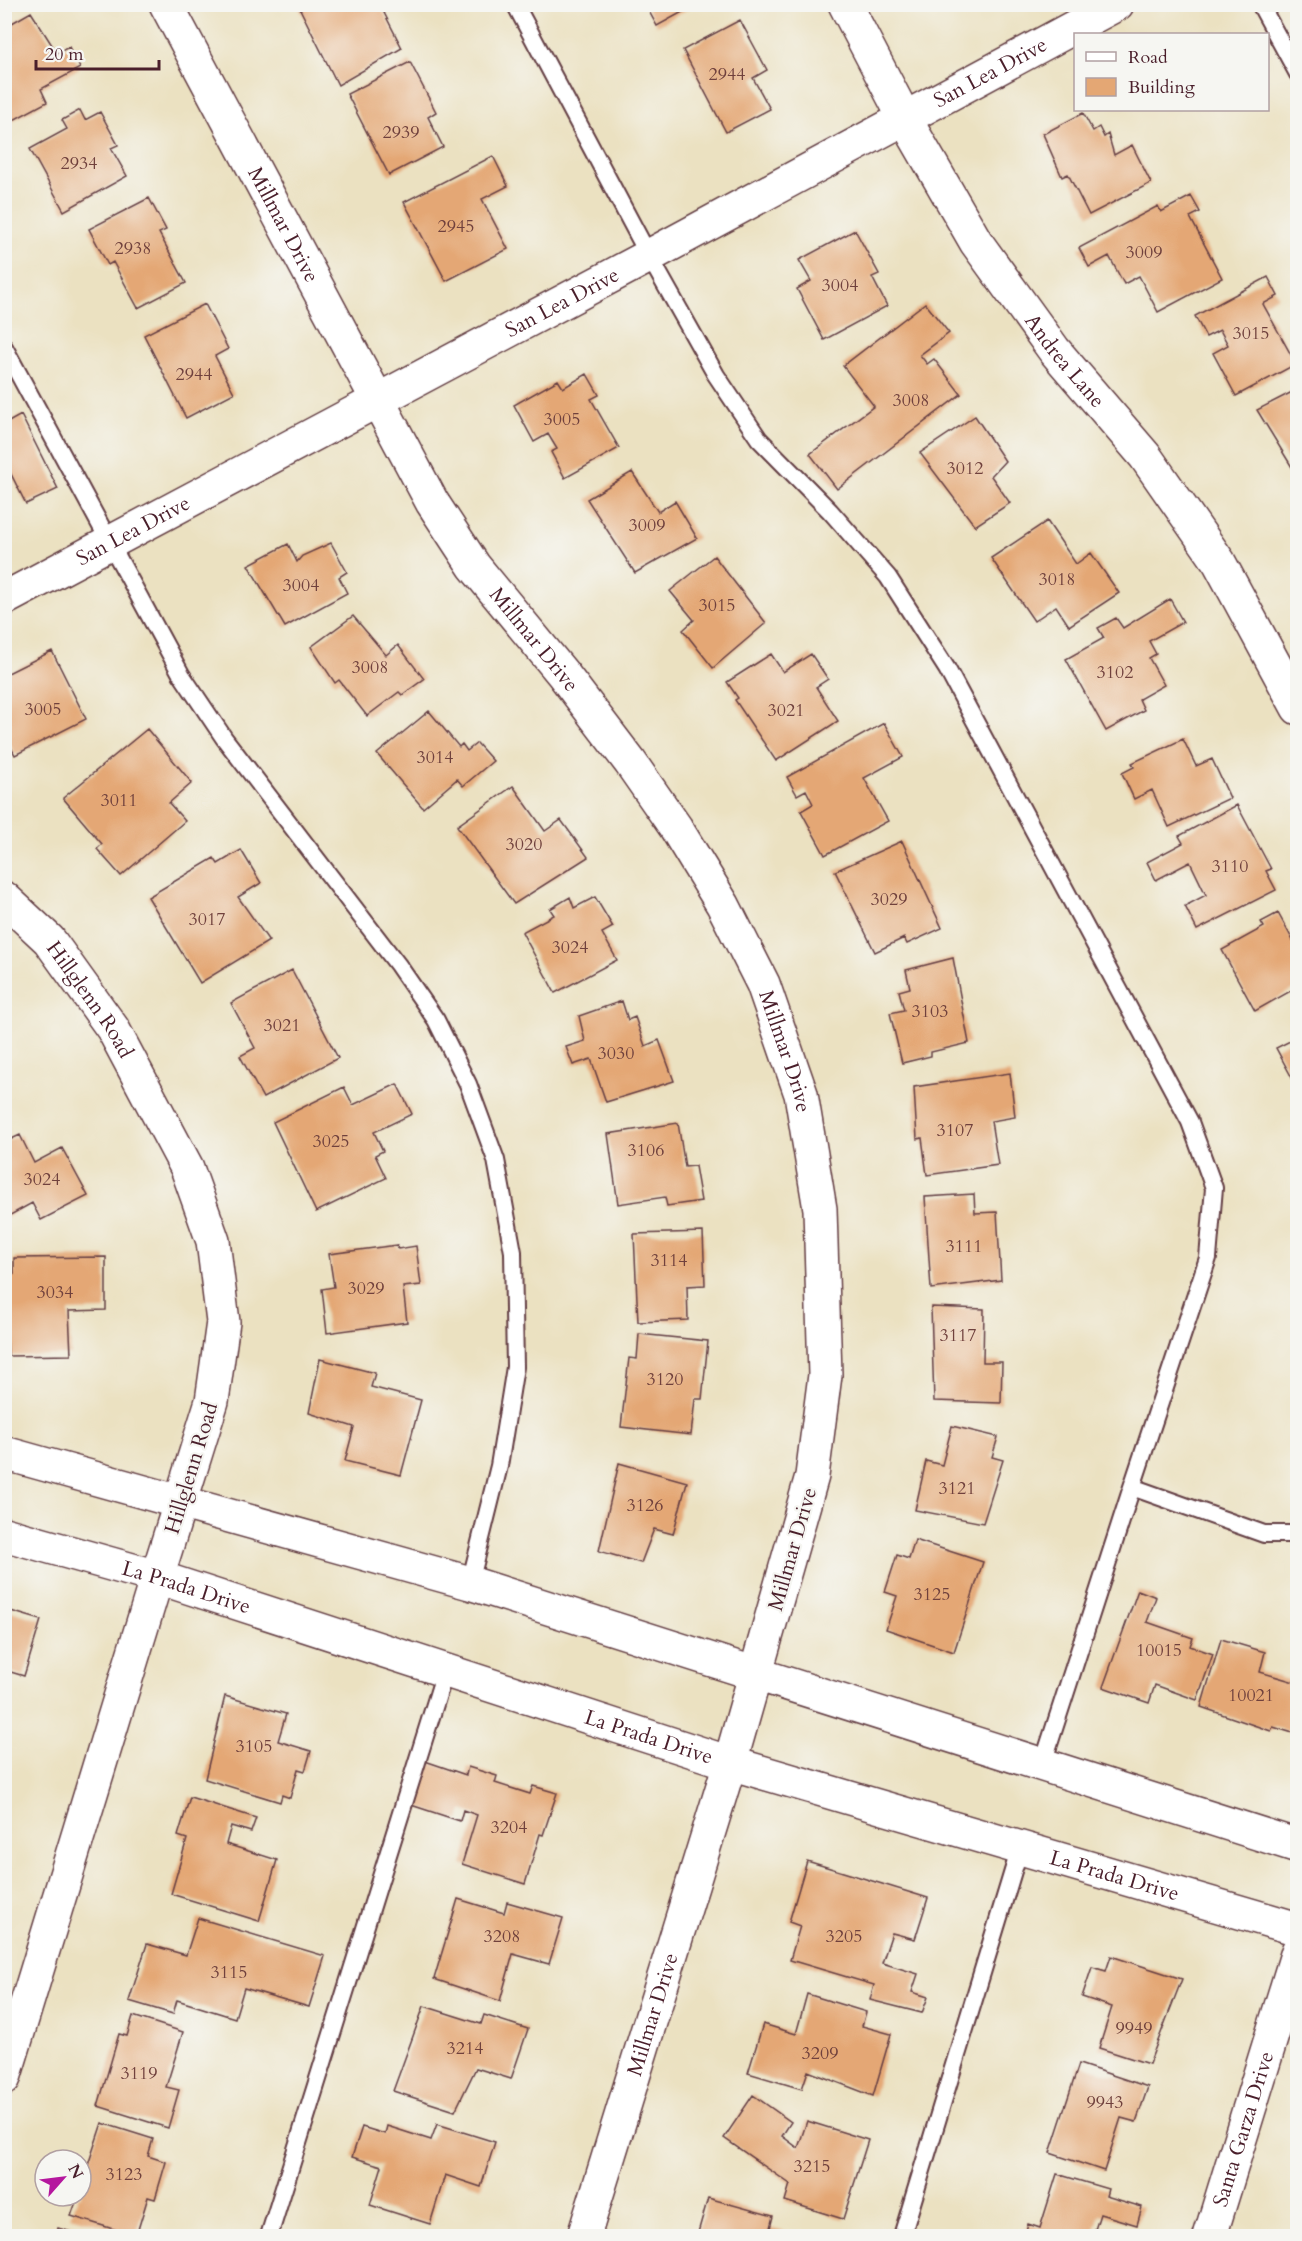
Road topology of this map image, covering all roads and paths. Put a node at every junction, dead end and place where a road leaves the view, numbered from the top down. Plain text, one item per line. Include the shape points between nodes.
1 (166, 4) edge
2 (515, 4) edge
3 (845, 4) edge
4 (1117, 4) edge
5 (1260, 4) edge
6 (1298, 74) edge
7 (905, 119) junction
8 (649, 256) junction
9 (4, 347) edge
10 (376, 401) junction
11 (109, 544) junction
12 (4, 599) edge
13 (1298, 708) edge
14 (4, 898) edge
15 (4, 1453) edge
16 (1132, 1487) junction
17 (181, 1502) junction
18 (4, 1533) edge
19 (1298, 1534) edge
20 (157, 1576) junction
21 (470, 1583) junction
22 (445, 1672) junction
23 (756, 1676) junction
24 (730, 1763) junction
25 (1042, 1766) junction
26 (1298, 1846) edge
27 (1020, 1848) junction
28 (1298, 1929) edge
29 (1298, 1951) edge
30 (4, 2078) edge
31 (269, 2236) edge
32 (584, 2236) edge
33 (902, 2236) edge
34 (1210, 2236) edge

1 - 10 street, Millmar Drive
2 - 8 lane
3 - 7 street, Andrea Lane
4 - 7 street, San Lea Drive
5 - 6 lane
7 - 8 street, San Lea Drive
7 - 13 street, Andrea Lane via 976,242 1054,350 1145,456 1219,562
8 - 10 street, San Lea Drive
8 - 16 lane via 716,375 759,439 888,577 947,669 1190,1122 1214,1188 1208,1258
9 - 11 lane
10 - 11 street, San Lea Drive
10 - 23 street, Millmar Drive via 432,502 474,566 630,762 718,896 763,984 801,1094 820,1209 825,1376 812,1476
11 - 12 street, San Lea Drive
11 - 21 lane via 181,674 224,738 436,1020 468,1084 496,1160 513,1252 515,1367 499,1466
14 - 17 street, Hillglenn Road via 49,940 113,1029 187,1168 213,1241 223,1322 212,1401
15 - 17 street
16 - 19 lane via 1264,1534
16 - 25 lane
17 - 20 street, Hillglenn Road
17 - 21 street
18 - 20 street, La Prada Drive
20 - 22 street, La Prada Drive
20 - 30 street, Hillglenn Road
21 - 23 street
22 - 24 street, La Prada Drive
22 - 31 lane
23 - 24 street, Millmar Drive
23 - 25 street
24 - 27 street, La Prada Drive
24 - 32 street, Millmar Drive
25 - 26 street
27 - 28 street, La Prada Drive
27 - 33 lane
29 - 34 street, Santa Garza Drive

